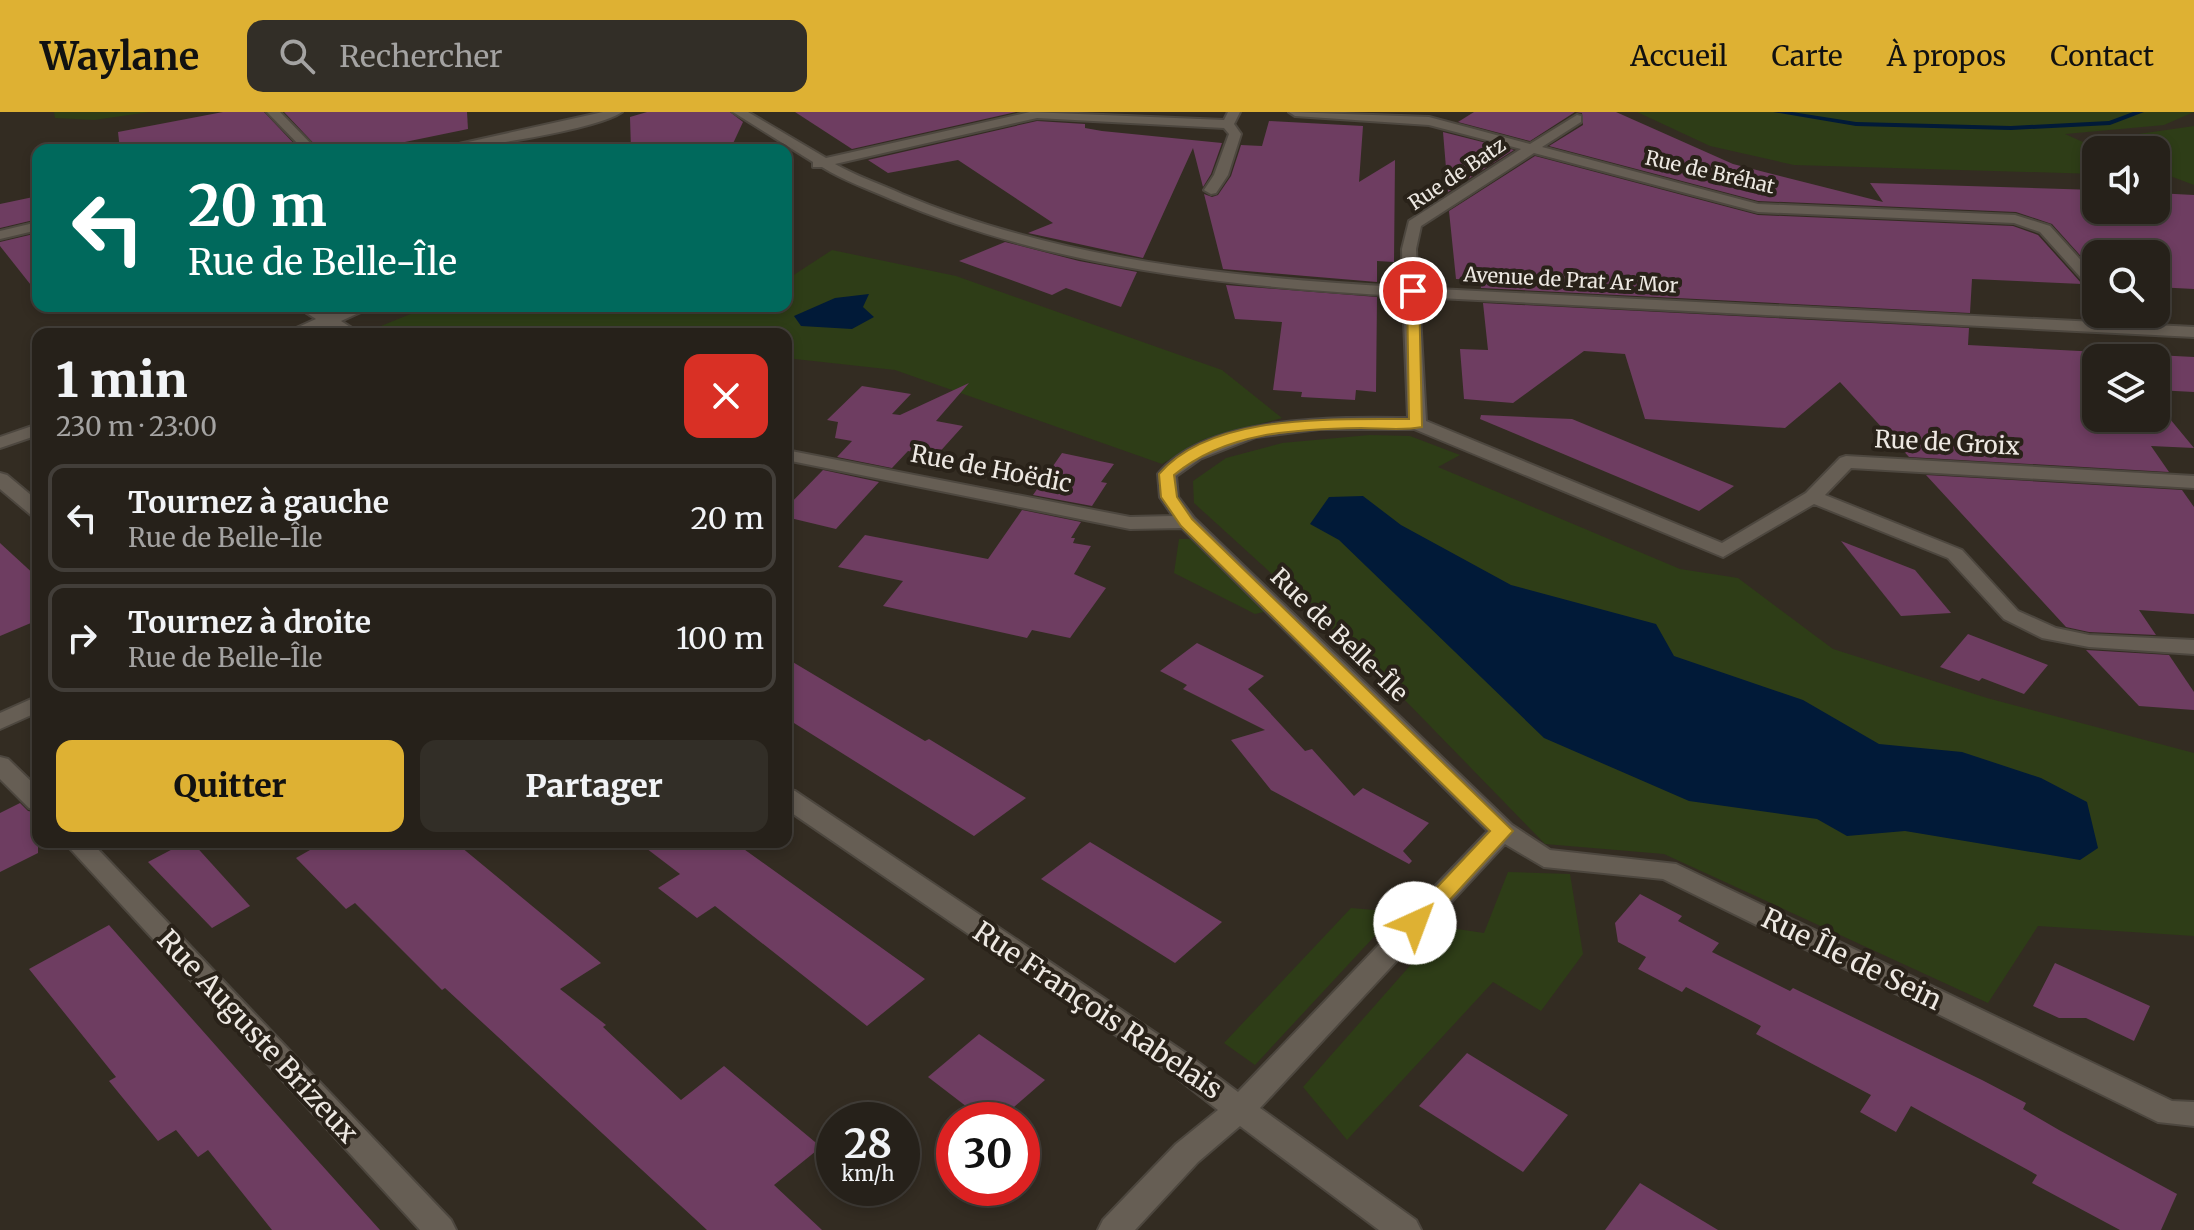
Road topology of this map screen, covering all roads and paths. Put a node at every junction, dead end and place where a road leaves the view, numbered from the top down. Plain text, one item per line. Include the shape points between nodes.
1 (273, 112) edge
2 (616, 112) edge
3 (739, 112) edge
4 (1295, 112) edge
5 (1231, 118) edge
6 (1577, 119) dead end
7 (305, 144) edge
8 (486, 144) edge
9 (788, 144) edge
10 (792, 147) edge
11 (1532, 148) junction
12 (818, 164) junction
13 (1211, 190) dead end
14 (32, 227) edge
15 (0, 235) edge
16 (2082, 270) edge
17 (1413, 291) junction
18 (314, 312) edge
19 (350, 312) edge
20 (328, 320) junction
21 (307, 328) edge
22 (342, 328) edge
23 (2134, 329) joint
24 (2194, 332) edge
25 (1417, 424) junction
26 (32, 431) edge
27 (0, 443) edge
28 (792, 456) edge
29 (0, 479) edge
30 (2194, 482) edge
31 (1813, 497) junction
32 (32, 506) edge
33 (1187, 522) junction
34 (2194, 647) edge
35 (32, 706) edge
36 (0, 722) edge
37 (3, 769) edge
38 (32, 796) edge
39 (792, 801) edge
40 (1503, 831) junction
41 (82, 848) edge
42 (1241, 1108) junction
43 (2194, 1114) edge
44 (440, 1230) edge
45 (1114, 1230) edge
46 (1405, 1230) edge

1 - 7 street
2 - 8 street
3 - 9 street, Avenue de Prat Ar Mor
4 - 11 street, Rue de Bréhat via 1429,121
5 - 12 street via 1037,114
5 - 13 street via 1235,134
6 - 11 street, Rue de Batz
10 - 12 street, Avenue de Prat Ar Mor
11 - 16 street, Rue de Bréhat via 1758,208 2015,219 2045,229
11 - 17 street, Rue de Batz via 1414,224 1409,249
12 - 17 street, Avenue de Prat Ar Mor via 939,216 1056,251 1187,275
14 - 15 street
17 - 23 street, Avenue de Prat Ar Mor
17 - 25 street
18 - 20 street
19 - 20 street
20 - 21 street
20 - 22 street
23 - 24 street, Avenue de Prat Ar Mor
25 - 31 street, Rue de Groix via 1723,551
25 - 33 street, Rue de Belle-Île via 1328,424 1242,434 1209,445 1167,474 1169,497
26 - 27 street
28 - 33 street, Rue de Hoëdic via 1130,523
29 - 32 street
30 - 31 street, Rue de Groix via 1846,462
31 - 34 street via 1955,554 2011,615 2050,633 2089,641
33 - 40 street, Rue de Belle-Île
35 - 36 street
37 - 38 street
39 - 42 street, Rue François Rabelais
40 - 42 street
40 - 43 street, Rue Île de Sein via 1544,858 1667,870 2169,1113
41 - 44 street, Rue Auguste Brizeux
42 - 45 street via 1187,1153
42 - 46 street, Rue François Rabelais

